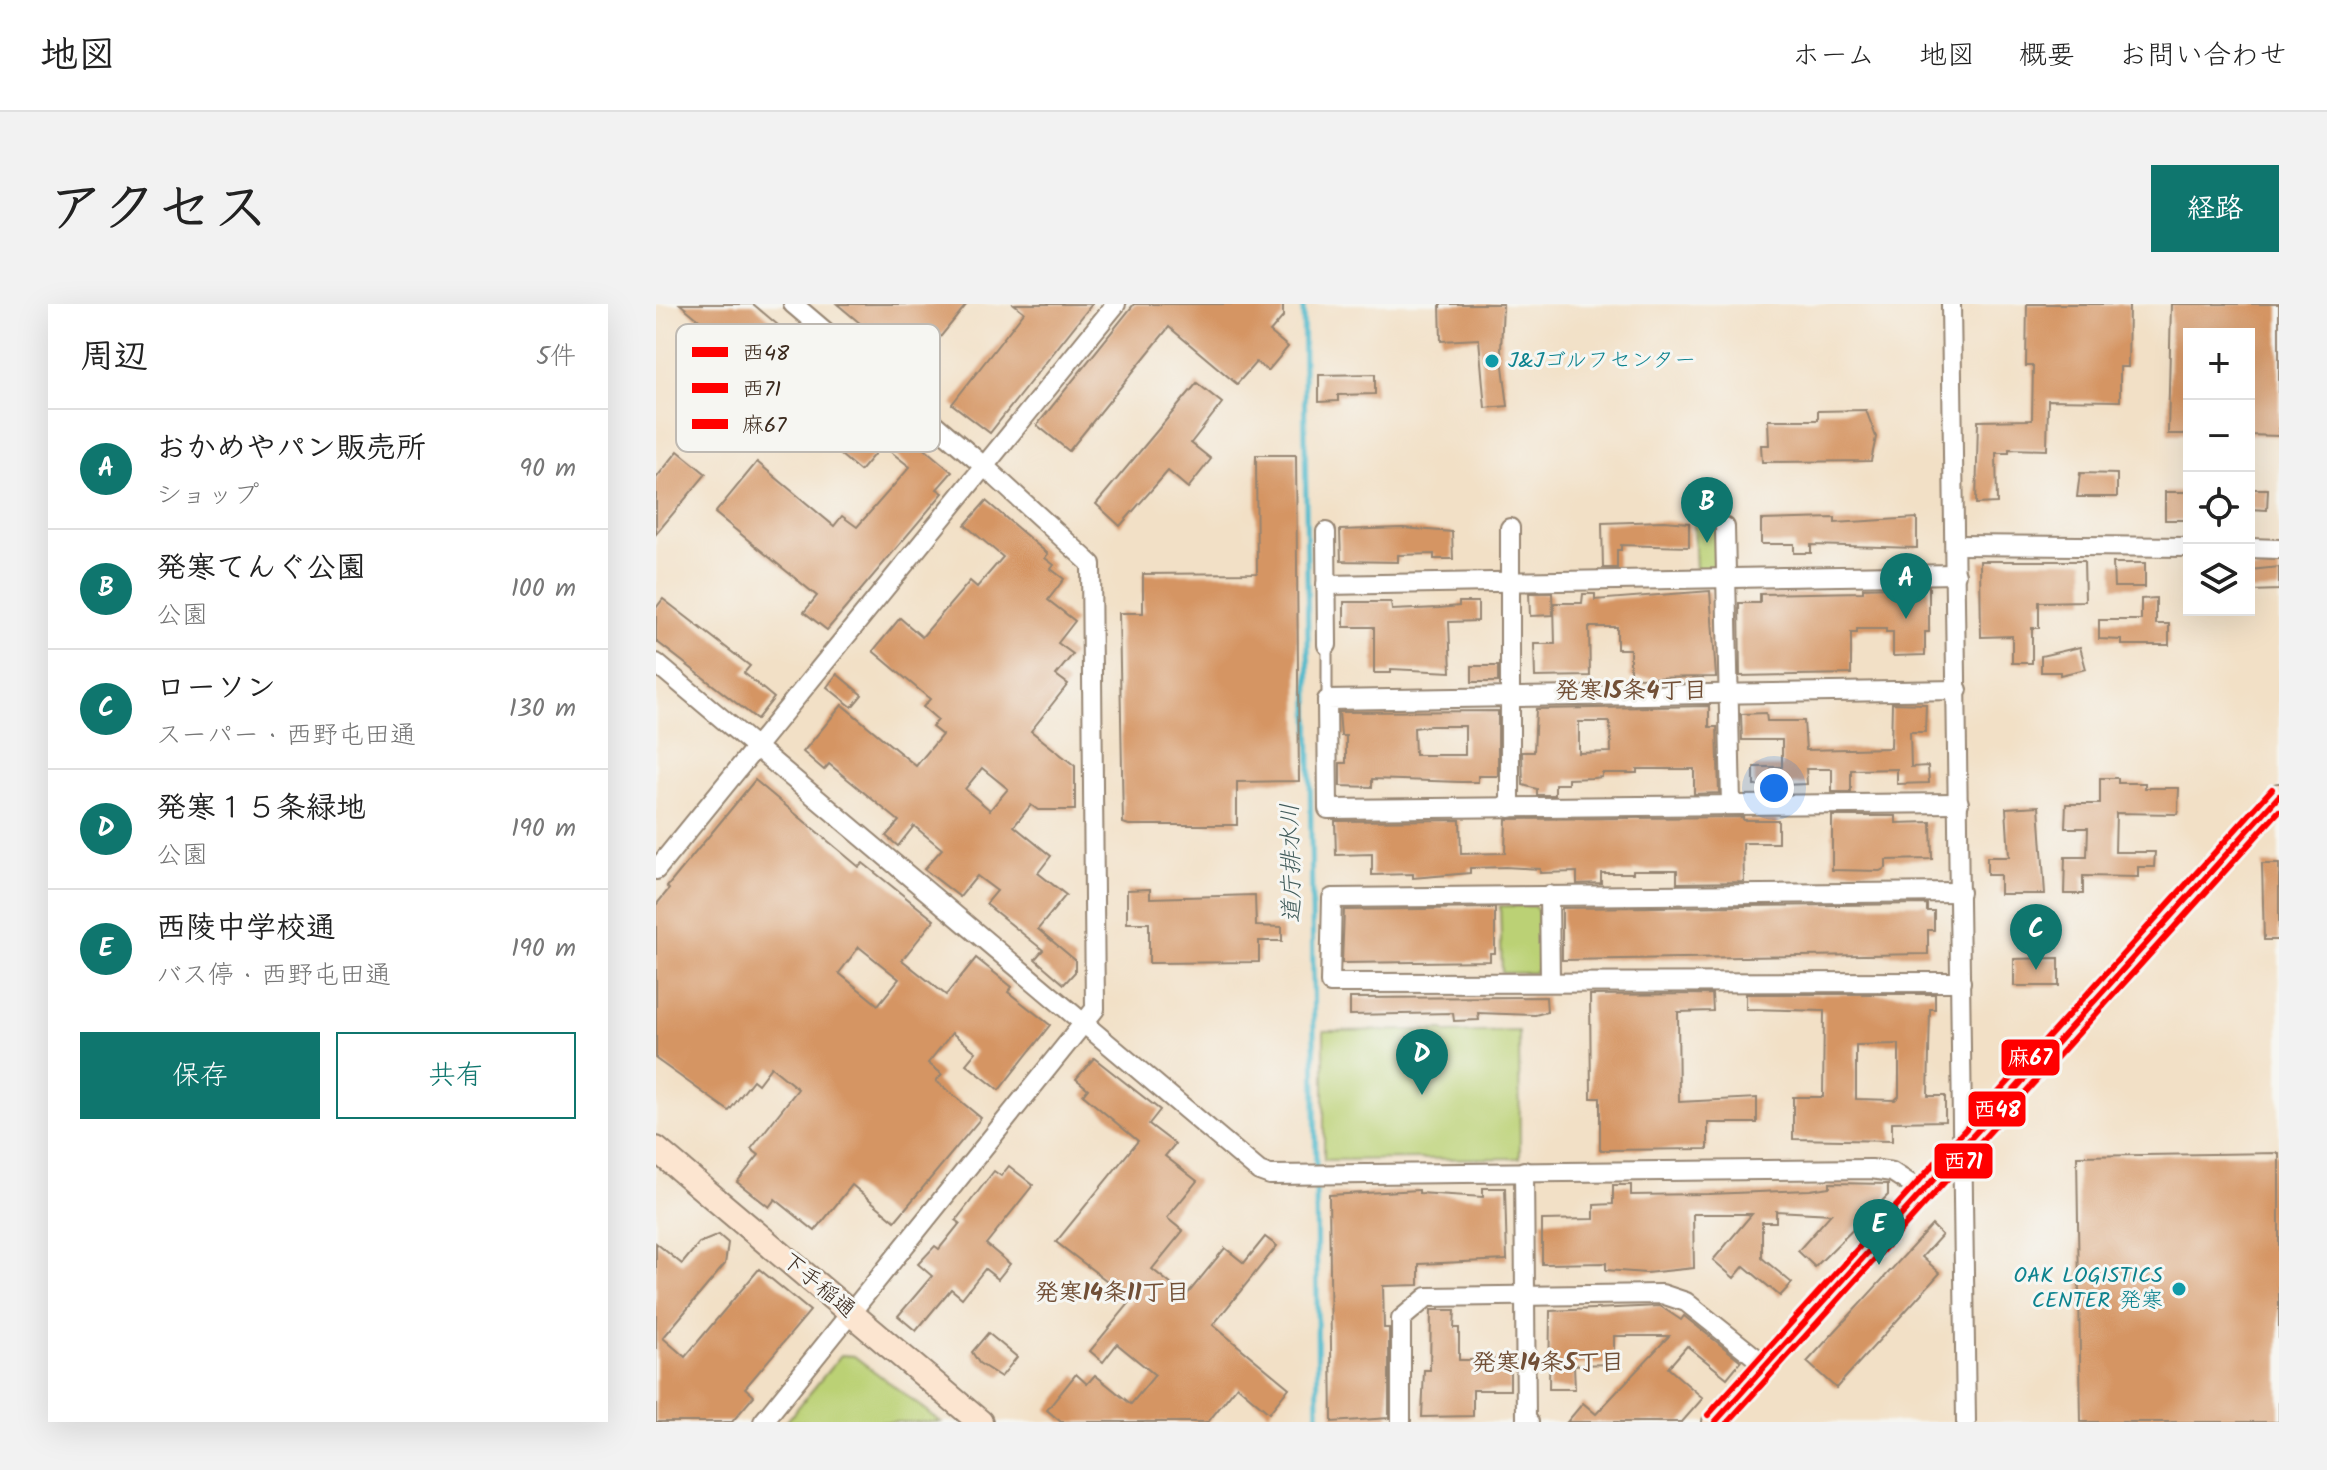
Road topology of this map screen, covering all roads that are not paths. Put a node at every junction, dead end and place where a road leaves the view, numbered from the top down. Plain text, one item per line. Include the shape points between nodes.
1 (793, 304) edge
2 (1116, 304) edge
3 (1951, 304) edge
4 (817, 324) edge
5 (940, 429) edge
6 (985, 467) junction
7 (1725, 527) dead end
8 (1510, 528) dead end
9 (1326, 532) dead end
10 (1956, 545) junction
11 (2183, 547) edge
12 (2255, 548) edge
13 (2279, 549) edge
14 (1956, 574) junction
15 (1726, 577) junction
16 (1510, 581) junction
17 (1326, 585) junction
18 (1327, 645) joint
19 (656, 663) edge
20 (1958, 690) junction
21 (1729, 693) junction
22 (1510, 696) junction
23 (1327, 700) junction
24 (757, 746) junction
25 (2279, 796) edge
26 (1959, 803) junction
27 (1731, 805) junction
28 (1510, 808) junction
29 (656, 870) edge
30 (1960, 892) junction
31 (1549, 895) junction
32 (1550, 980) junction
33 (1961, 982) junction
34 (1085, 1024) junction
35 (1963, 1148) junction
36 (656, 1149) edge
37 (1524, 1171) junction
38 (1923, 1192) junction
39 (1525, 1294) junction
40 (851, 1313) junction
41 (1765, 1365) junction
42 (977, 1421) edge
43 (763, 1422) edge
44 (1401, 1422) edge
45 (1529, 1422) edge
46 (1715, 1422) edge
47 (1966, 1422) edge

1 - 4 street
2 - 6 street
3 - 10 street
5 - 6 street
6 - 24 street
6 - 34 street via 1091,564 1095,1009
7 - 15 street
8 - 16 street
9 - 17 street
10 - 11 street
10 - 14 street
12 - 13 street
14 - 15 street
14 - 20 street
15 - 16 street
15 - 21 street
16 - 17 street
16 - 22 street
17 - 18 street
18 - 23 lane
19 - 24 street
20 - 21 street
20 - 26 street
21 - 22 street
21 - 27 street
22 - 23 street
22 - 28 street
23 - 28 street via 1328,809
24 - 29 street
24 - 34 street
25 - 35 street
26 - 27 street
26 - 30 street
27 - 28 street
30 - 31 street
30 - 33 street
31 - 32 street
31 - 32 street via 1332,898 1330,983
32 - 33 street
33 - 35 street
34 - 37 street via 1270,1175
34 - 40 street
35 - 38 street
35 - 47 street
36 - 40 street, 下手稲通
37 - 38 street via 1871,1169 1892,1172
37 - 39 street
38 - 41 street
39 - 41 street via 1662,1294 1686,1302
39 - 44 street via 1427,1297 1401,1319
39 - 45 street
40 - 42 street, 下手稲通
40 - 43 street
41 - 46 street

